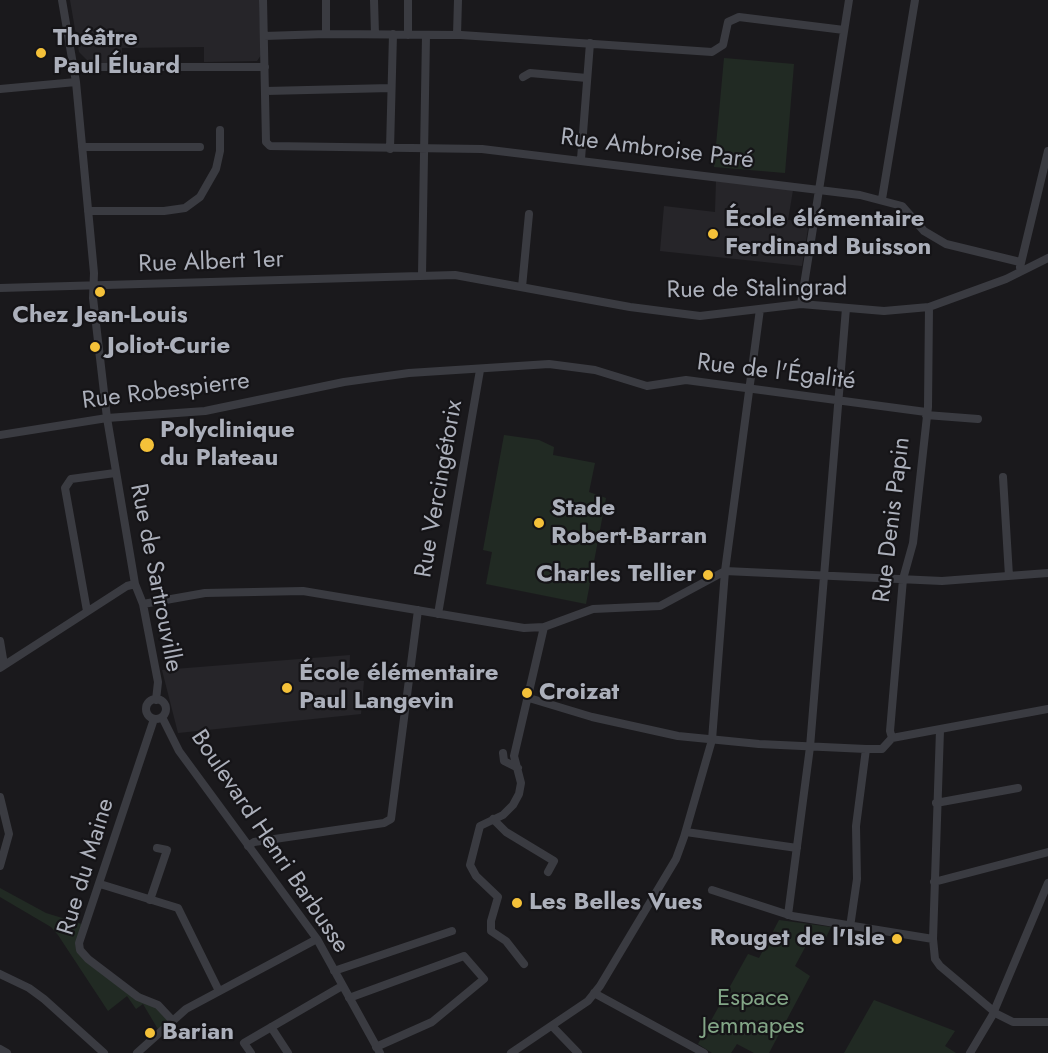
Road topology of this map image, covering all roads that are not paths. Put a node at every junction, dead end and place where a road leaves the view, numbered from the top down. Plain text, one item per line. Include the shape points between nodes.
1 (62, 0) edge
2 (263, 0) edge
3 (326, 0) edge
4 (374, 0) edge
5 (408, 0) edge
6 (458, 0) edge
7 (849, 0) edge
8 (915, 0) edge
9 (844, 30) junction
10 (326, 34) junction
11 (375, 34) junction
12 (393, 34) junction
13 (408, 35) junction
14 (426, 35) junction
15 (457, 35) junction
16 (264, 36) junction
17 (590, 43) junction
18 (74, 67) junction
19 (265, 67) junction
20 (523, 76) dead end
21 (587, 78) junction
22 (76, 82) junction
23 (391, 88) junction
24 (0, 89) edge
25 (266, 91) junction
26 (220, 130) dead end
27 (82, 147) junction
28 (200, 147) dead end
29 (390, 149) junction
30 (424, 149) junction
31 (1048, 151) edge
32 (581, 159) junction
33 (818, 190) junction
34 (882, 200) junction
35 (88, 211) junction
36 (529, 214) dead end
37 (1048, 258) edge
38 (1020, 266) junction
39 (422, 275) junction
40 (95, 286) junction
41 (522, 286) junction
42 (0, 288) edge
43 (801, 304) junction
44 (929, 307) junction
45 (846, 308) junction
46 (760, 309) junction
47 (480, 370) junction
48 (409, 373) joint
49 (750, 389) junction
50 (838, 401) junction
51 (926, 414) junction
52 (107, 418) junction
53 (978, 419) dead end
54 (0, 435) edge
55 (115, 473) junction
56 (1003, 477) dead end
57 (725, 571) junction
58 (1048, 573) edge
59 (824, 575) junction
60 (1009, 576) junction
61 (904, 578) junction
62 (135, 584) junction
63 (143, 604) junction
64 (418, 610) junction
65 (87, 611) junction
66 (438, 614) junction
67 (544, 627) junction
68 (0, 641) edge
69 (2, 666) edge
70 (529, 698) junction
71 (156, 700) junction
72 (1048, 709) edge
73 (158, 718) junction
74 (940, 730) junction
75 (892, 738) junction
76 (712, 740) junction
77 (810, 747) junction
78 (866, 749) junction
79 (503, 753) dead end
80 (518, 768) junction
81 (1018, 788) dead end
82 (0, 797) edge
83 (936, 803) junction
84 (493, 819) junction
85 (686, 832) junction
86 (248, 846) junction
87 (157, 848) dead end
88 (797, 848) junction
89 (1048, 852) edge
90 (0, 866) edge
91 (548, 872) dead end
92 (934, 882) junction
93 (1048, 883) edge
94 (100, 884) junction
95 (712, 890) dead end
96 (150, 900) junction
97 (788, 915) junction
98 (850, 927) junction
99 (452, 931) dead end
100 (317, 939) junction
101 (933, 939) junction
102 (524, 964) dead end
103 (334, 971) junction
104 (0, 974) edge
105 (342, 986) junction
106 (219, 991) junction
107 (594, 993) junction
108 (349, 998) junction
109 (993, 1011) junction
110 (172, 1020) junction
111 (1048, 1022) edge
112 (552, 1026) junction
113 (272, 1027) junction
114 (378, 1050) edge
115 (104, 1053) edge
116 (137, 1053) edge
117 (250, 1053) edge
118 (288, 1053) edge
119 (512, 1053) edge
120 (578, 1053) edge
121 (704, 1053) edge
122 (970, 1053) edge

1 - 18 street, Rue de Sartrouville
2 - 16 street
3 - 10 street
4 - 11 street
5 - 13 street
6 - 15 street
7 - 9 street
8 - 34 street
9 - 17 street via 739,17 728,22 723,45 712,52
9 - 33 street
10 - 11 street
10 - 16 street
11 - 12 street
12 - 13 street
12 - 23 street
13 - 14 street
14 - 15 street
14 - 30 street
15 - 17 street
16 - 19 street
17 - 21 street
18 - 19 street
18 - 22 street, Rue de Sartrouville
19 - 25 street
20 - 21 street via 530,73
21 - 32 street
22 - 24 street
22 - 27 street, Rue de Sartrouville
23 - 25 street
23 - 29 street
25 - 29 street, Rue Ambroise Paré via 266,141 270,146
26 - 35 street via 216,169 200,197 185,208
27 - 28 street
27 - 35 street, Rue de Sartrouville
29 - 30 street, Rue Ambroise Paré
30 - 32 street, Rue Ambroise Paré via 482,149
30 - 39 street
31 - 38 street
32 - 33 street, Rue Ambroise Paré
33 - 34 street, Rue Ambroise Paré
33 - 43 street
34 - 38 street, Rue Ambroise Paré via 902,206 924,231 946,244
35 - 40 street, Rue de Sartrouville
36 - 41 street
37 - 38 street, Rue de Stalingrad
38 - 44 street, Rue de Stalingrad via 1006,279
39 - 40 street, Rue Albert 1er
39 - 41 street, Rue de Stalingrad via 455,275
40 - 42 street, Rue Albert 1er
40 - 52 street, Rue de Sartrouville via 93,298
41 - 46 street, Rue de Stalingrad via 700,316
43 - 45 street, Rue de Stalingrad
43 - 46 street, Rue de Stalingrad
44 - 45 street, Rue de Stalingrad via 884,311
44 - 51 street, Rue Denis Papin
45 - 50 street
46 - 49 street
47 - 48 street, Rue de l'Égalité
47 - 49 street, Rue de l'Égalité via 549,364 595,370 646,386 686,380
47 - 66 street, Rue Vercingétorix
48 - 52 street, Rue Robespierre via 344,382 205,411
49 - 50 street, Rue de l'Égalité
49 - 57 street
50 - 51 street, Rue de l'Égalité
50 - 59 street
51 - 53 street, Rue de l'Égalité
51 - 61 street, Rue Denis Papin via 913,543
52 - 54 street, Rue Robespierre
52 - 55 street, Rue de Sartrouville
55 - 62 street, Rue de Sartrouville
55 - 65 street via 72,479 65,488
56 - 60 street
57 - 59 street
57 - 67 street via 660,606 593,609
57 - 76 street
58 - 60 street
59 - 61 street
59 - 77 street
60 - 61 street via 942,581
61 - 75 street, Rue Denis Papin
62 - 63 street, Rue de Sartrouville
62 - 65 street
63 - 64 street via 205,593 303,591
63 - 71 street, Rue de Sartrouville via 158,682
64 - 66 street
64 - 86 street via 393,816 384,823
65 - 69 street
66 - 67 street via 524,628
67 - 70 street
68 - 69 street
70 - 76 street via 592,717
70 - 80 street via 514,756
71 - 73 street via 164,704 165,711
71 - 73 street via 147,707 149,716
72 - 74 street
73 - 86 street, Boulevard Henri Barbusse
73 - 94 street, Rue du Maine
74 - 75 street
74 - 83 street
75 - 78 street via 882,748
76 - 77 street
76 - 85 street
77 - 78 street
77 - 88 street
78 - 98 street via 856,826 857,879
79 - 80 street via 504,762
80 - 84 street via 521,783 516,800
81 - 83 street
82 - 90 street via 9,834
83 - 92 street
84 - 91 street via 506,832 554,861
84 - 102 street via 480,826 470,865 498,897 490,921 491,932 506,941
85 - 88 street
85 - 107 street via 676,859
86 - 100 street, Boulevard Henri Barbusse
87 - 96 street via 167,850
88 - 97 street
89 - 92 street
92 - 101 street
93 - 109 street
94 - 96 street
94 - 110 street, Rue du Maine via 79,942 80,950 131,992 158,1005
95 - 97 street
96 - 106 street via 178,908
97 - 98 street
98 - 101 street
99 - 103 street
100 - 103 street, Boulevard Henri Barbusse
100 - 106 street
101 - 109 street via 935,959 940,966
103 - 105 street, Boulevard Henri Barbusse
104 - 115 street via 44,999
105 - 108 street, Boulevard Henri Barbusse
105 - 113 street
106 - 110 street
107 - 112 street
107 - 121 street
108 - 114 street, Boulevard Henri Barbusse
108 - 114 street via 464,956 484,980 432,1022
109 - 111 street via 1013,1022
109 - 122 street
110 - 116 street
112 - 119 street
112 - 120 street
113 - 117 street via 244,1043
113 - 118 street

